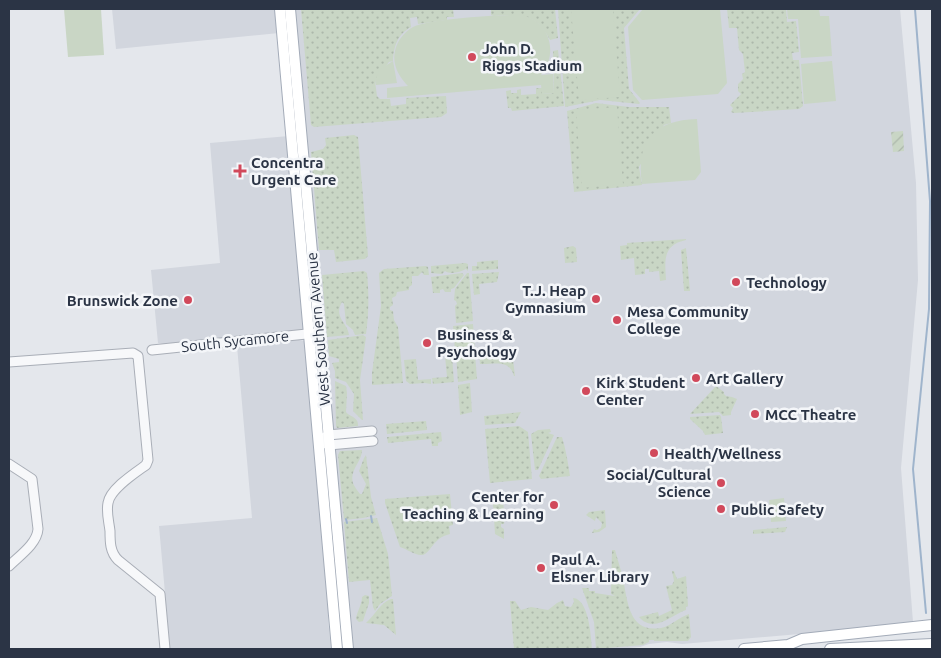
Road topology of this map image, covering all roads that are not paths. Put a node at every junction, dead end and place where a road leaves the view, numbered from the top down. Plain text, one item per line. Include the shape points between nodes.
1 (280, 9) edge
2 (290, 9) edge
3 (314, 333) junction
4 (152, 350) dead end
5 (9, 362) edge
6 (372, 431) dead end
7 (325, 440) junction
8 (373, 442) dead end
9 (9, 464) edge
10 (325, 521) junction
11 (9, 566) edge
12 (340, 569) junction
13 (932, 625) edge
14 (932, 644) edge
15 (793, 647) edge
16 (165, 649) edge
17 (337, 649) edge
18 (348, 649) edge
19 (744, 649) edge
20 (830, 649) edge

1 - 3 main road, West Southern Avenue
2 - 3 main road, West Southern Avenue
3 - 4 street, South Sycamore
3 - 7 main road, West Southern Avenue
5 - 16 street via 134,353 138,356 148,460 110,496 110,540 118,560 160,594
6 - 7 street
7 - 8 street
7 - 10 main road, West Southern Avenue
7 - 12 main road, West Southern Avenue
9 - 11 street via 32,479 38,533
10 - 12 main road via 331,526
10 - 17 main road, West Southern Avenue
12 - 18 main road, West Southern Avenue
13 - 15 main road via 802,639
14 - 20 main road
15 - 19 main road

